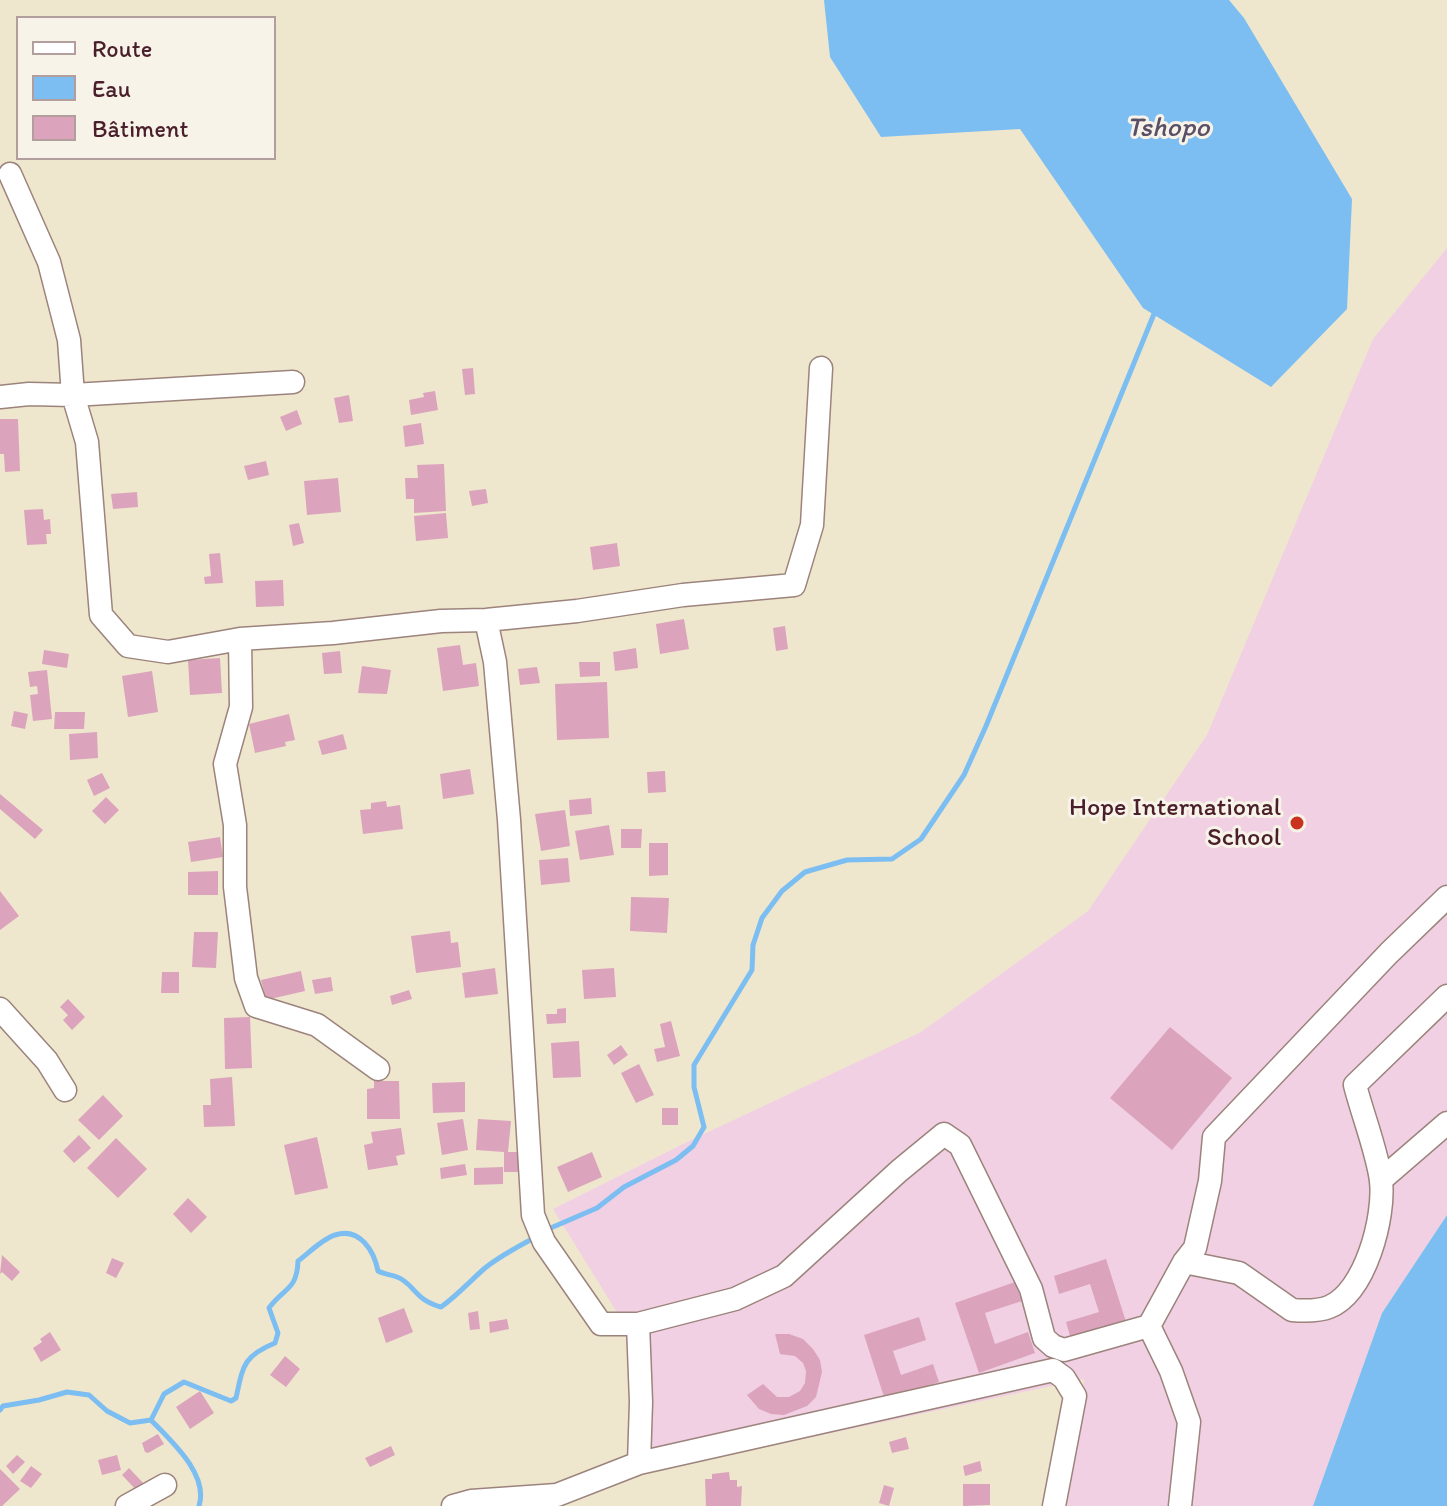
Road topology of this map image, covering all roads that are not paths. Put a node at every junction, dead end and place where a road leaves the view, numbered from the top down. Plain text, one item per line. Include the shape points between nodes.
1 (10, 174) dead end
2 (821, 368) dead end
3 (293, 382) dead end
4 (73, 395) junction
5 (0, 397) edge
6 (486, 620) junction
7 (240, 639) junction
8 (1447, 897) edge
9 (1447, 996) edge
10 (0, 1009) edge
11 (378, 1069) dead end
12 (65, 1090) dead end
13 (1447, 1123) edge
14 (1381, 1180) junction
15 (1184, 1262) junction
16 (638, 1324) junction
17 (1149, 1326) junction
18 (639, 1463) junction
19 (165, 1485) dead end
20 (559, 1501) edge
21 (127, 1506) edge
22 (453, 1506) edge
23 (1054, 1506) edge
24 (1180, 1506) edge

1 - 4 street via 49,262 69,340
2 - 6 street via 812,525 794,585
3 - 4 street
4 - 5 street
4 - 7 street via 87,442 101,615 128,646 168,652
6 - 7 street
6 - 16 street via 505,773 533,1215 601,1324
7 - 11 street via 241,707 225,764 246,978 256,1006 317,1025
8 - 15 street via 1214,1137 1195,1248
9 - 14 street via 1355,1085
10 - 12 street via 47,1061
13 - 14 street
14 - 15 street via 1381,1212 1368,1261 1361,1276 1330,1307 1292,1310 1239,1273
15 - 17 street
16 - 17 street via 735,1299 784,1276 944,1134 960,1145 1031,1289 1044,1338 1064,1350
16 - 18 street
17 - 24 street via 1189,1422
18 - 20 street
18 - 23 street via 1053,1370 1075,1396
19 - 21 street
20 - 22 street via 471,1501

